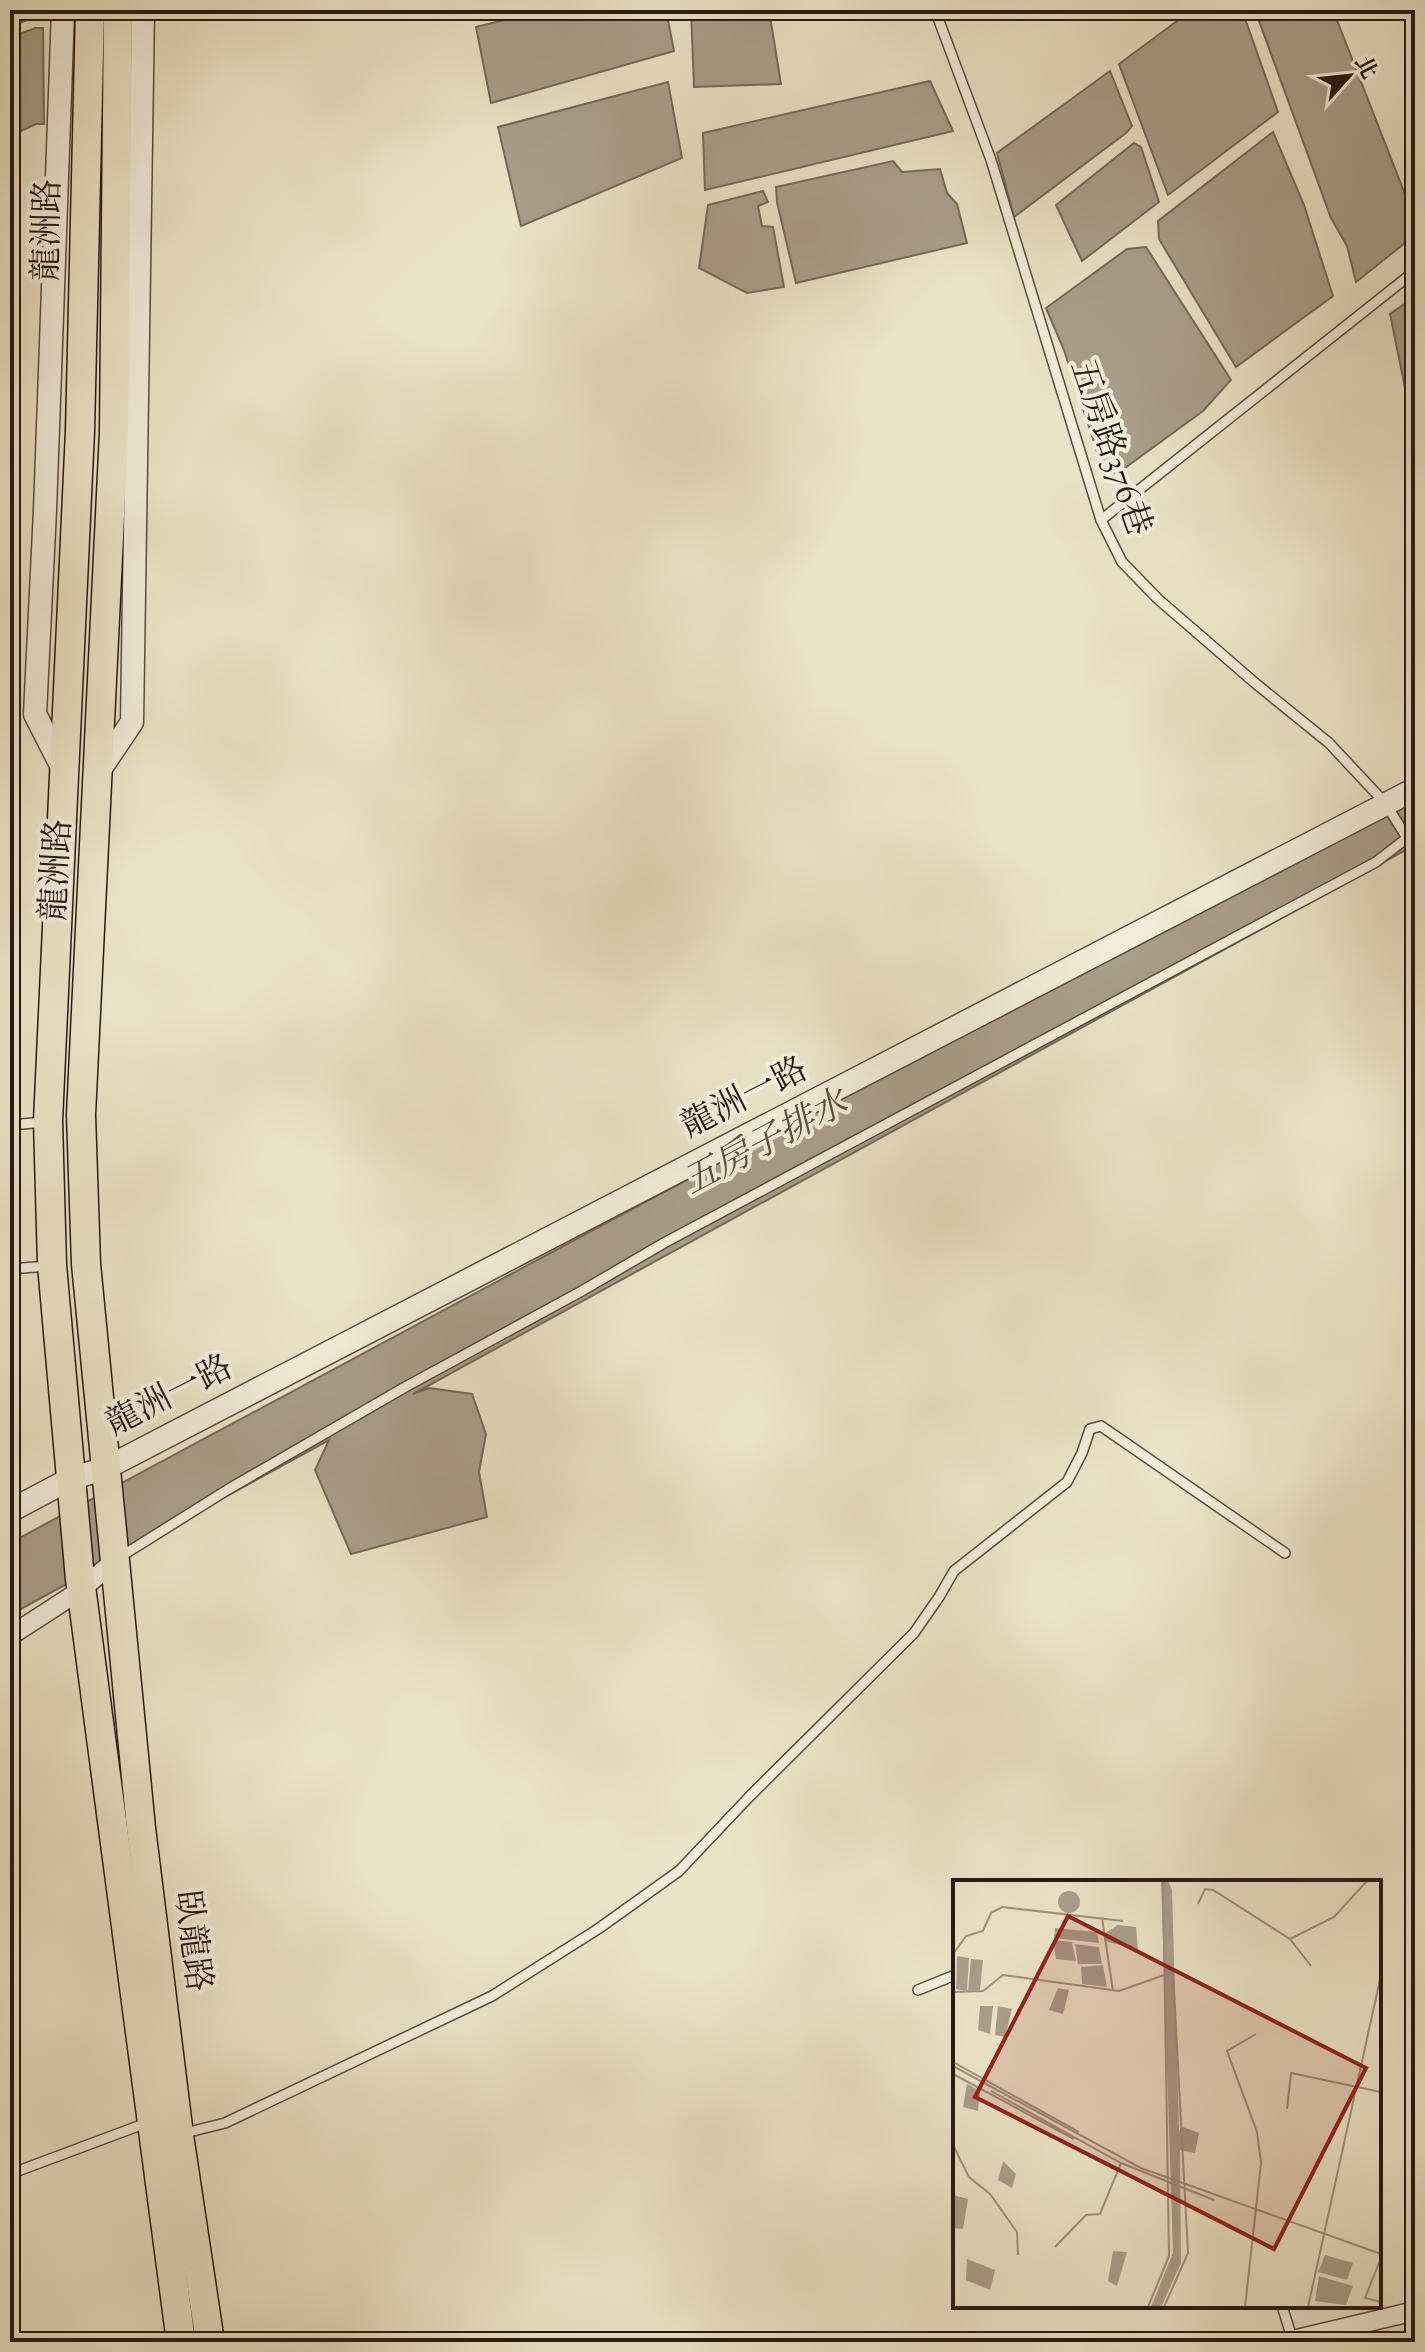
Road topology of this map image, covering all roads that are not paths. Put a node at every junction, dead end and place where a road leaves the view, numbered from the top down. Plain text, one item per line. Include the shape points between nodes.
1 (63, 10) edge
2 (90, 10) edge
3 (118, 10) edge
4 (143, 10) edge
5 (935, 10) edge
6 (1415, 271) edge
7 (1101, 520) junction
8 (63, 769) junction
9 (99, 771) junction
10 (1415, 789) edge
11 (1391, 811) junction
12 (48, 1121) junction
13 (10, 1125) edge
14 (52, 1265) junction
15 (10, 1269) edge
16 (106, 1480) junction
17 (71, 1493) junction
18 (10, 1511) edge
19 (1285, 1553) dead end
20 (113, 1555) junction
21 (81, 1585) junction
22 (10, 1636) edge
23 (953, 1976) edge
24 (918, 1990) dead end
25 (151, 2121) junction
26 (179, 2135) junction
27 (10, 2174) edge
28 (1282, 2308) edge
29 (1415, 2311) edge
30 (1290, 2341) edge
31 (181, 2342) edge
32 (210, 2342) edge

1 - 8 street via 35,714
2 - 8 main road, 龍洲路 via 80,431
3 - 9 main road, 龍洲路 via 114,432
4 - 9 street via 132,722
5 - 7 lane, 五房路376巷 via 991,160
6 - 7 lane
7 - 11 lane, 五房路376巷 via 1122,562 1158,599 1329,743
8 - 12 main road, 龍洲路
9 - 16 main road, 龍洲路 via 81,1115 86,1264
10 - 11 street, 龍洲一路
11 - 16 street, 龍洲一路
11 - 20 lane, 五房路376巷 via 1407,838 1376,862 664,1243
12 - 13 lane
12 - 14 main road, 龍洲路
14 - 15 lane
14 - 17 main road, 龍洲路
16 - 17 street, 龍洲一路
16 - 20 main road, 龍洲路
17 - 18 street, 龍洲一路
17 - 21 main road, 臥龍路
19 - 26 lane via 1101,1426 1090,1429 1067,1482 954,1571 914,1633 679,1871 492,1996 225,2123
20 - 21 street
20 - 26 main road, 臥龍路
21 - 22 street
21 - 25 main road, 臥龍路
23 - 24 lane
25 - 26 lane
25 - 27 lane
25 - 31 main road, 臥龍路
26 - 32 main road, 臥龍路
28 - 30 lane
29 - 30 street

